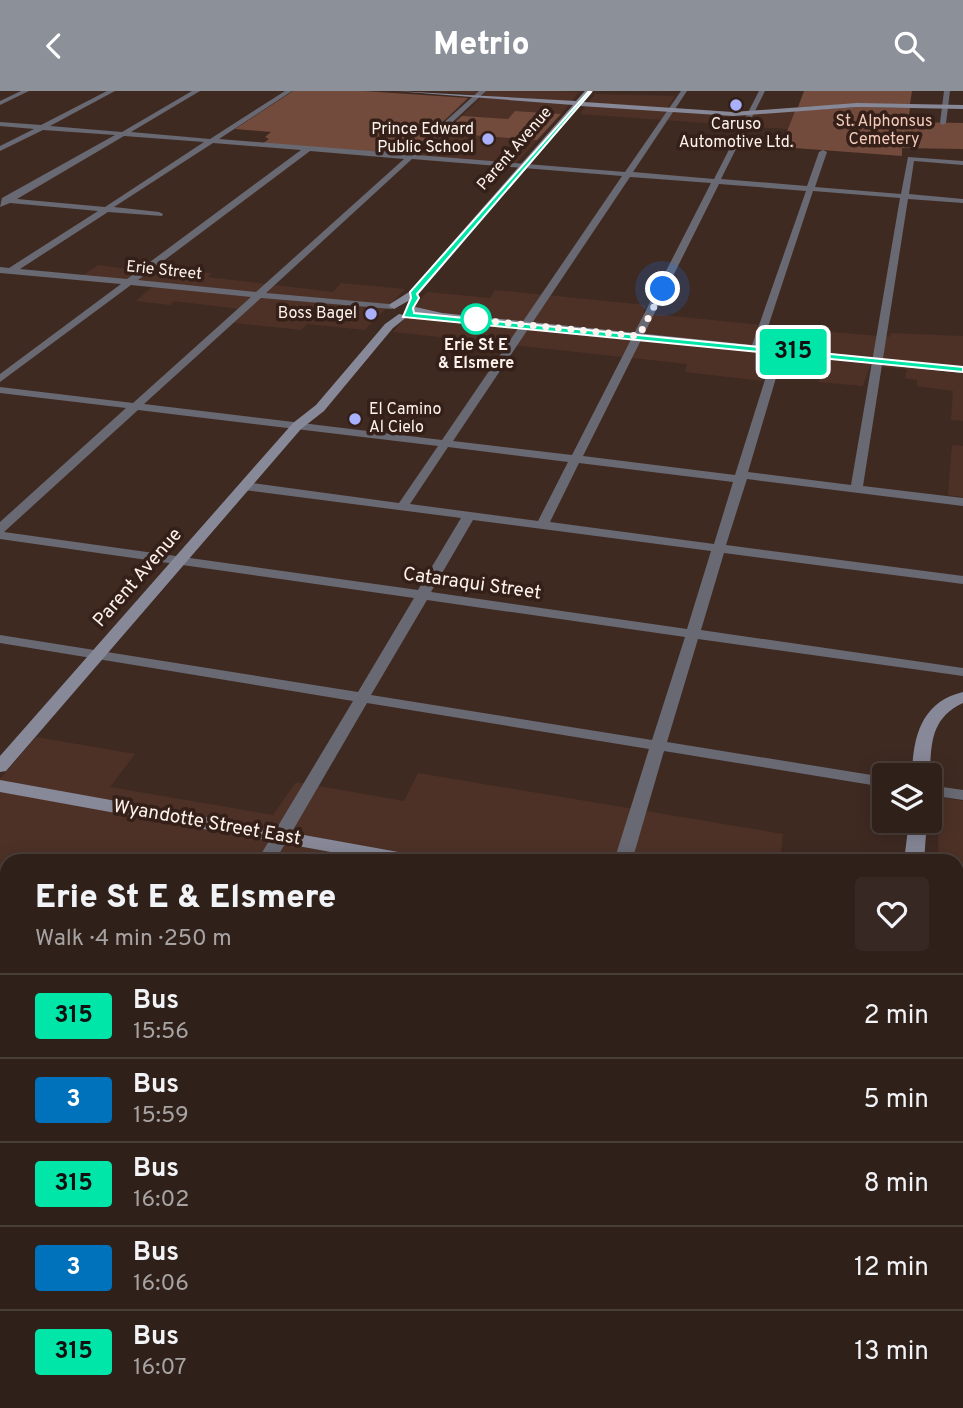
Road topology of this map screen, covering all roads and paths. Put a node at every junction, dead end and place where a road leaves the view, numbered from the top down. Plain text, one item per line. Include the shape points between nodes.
1 (26, 91) edge
2 (112, 91) edge
3 (197, 91) edge
4 (289, 91) edge
5 (399, 91) edge
6 (589, 91) edge
7 (684, 91) edge
8 (762, 91) edge
9 (947, 91) edge
10 (480, 94) edge
11 (0, 103) edge
12 (578, 103) junction
13 (945, 107) junction
14 (963, 107) edge
15 (671, 110) junction
16 (754, 113) junction
17 (943, 123) dead end
18 (0, 126) edge
19 (39, 129) junction
20 (120, 136) junction
21 (209, 143) junction
22 (0, 149) edge
23 (307, 150) junction
24 (823, 152) dead end
25 (409, 158) junction
26 (963, 163) edge
27 (521, 168) junction
28 (626, 176) junction
29 (717, 183) junction
30 (810, 191) junction
31 (905, 199) junction
32 (3, 202) edge
33 (963, 203) edge
34 (106, 210) junction
35 (159, 214) dead end
36 (0, 270) edge
37 (11, 271) junction
38 (0, 278) edge
39 (128, 283) junction
40 (413, 294) junction
41 (257, 297) junction
42 (388, 310) junction
43 (407, 312) junction
44 (527, 325) junction
45 (639, 336) junction
46 (365, 348) junction
47 (755, 348) junction
48 (779, 351) junction
49 (877, 361) junction
50 (963, 370) edge
51 (331, 378) junction
52 (0, 379) edge
53 (344, 380) junction
54 (0, 390) edge
55 (135, 406) junction
56 (302, 421) junction
57 (446, 444) junction
58 (576, 459) junction
59 (741, 477) junction
60 (244, 486) junction
61 (856, 489) junction
62 (963, 502) edge
63 (402, 507) junction
64 (469, 516) junction
65 (542, 525) junction
66 (0, 529) edge
67 (0, 535) edge
68 (719, 548) junction
69 (179, 561) junction
70 (963, 580) edge
71 (422, 596) junction
72 (693, 635) junction
73 (0, 639) edge
74 (97, 655) junction
75 (963, 675) edge
76 (963, 697) edge
77 (361, 698) junction
78 (659, 746) junction
79 (922, 763) edge
80 (0, 767) edge
81 (872, 780) edge
82 (0, 786) edge
83 (942, 792) edge
84 (963, 795) edge
85 (917, 833) edge
86 (280, 837) junction
87 (269, 854) edge
88 (376, 854) edge
89 (625, 854) edge
90 (915, 854) edge

1 - 11 street
2 - 19 street
3 - 20 street
4 - 21 street
5 - 10 street
6 - 12 street, Parent Avenue
7 - 15 street
8 - 16 street
9 - 13 street
10 - 12 street
10 - 25 street
12 - 15 street
12 - 27 street, Parent Avenue
13 - 14 street
13 - 16 street via 857,105
13 - 17 street
15 - 16 street
15 - 28 street
16 - 29 street
18 - 19 street
19 - 20 street
19 - 22 street
20 - 21 street
20 - 32 street
21 - 23 street
21 - 34 street
23 - 25 street
23 - 39 street
24 - 30 street
25 - 27 street
25 - 41 street
26 - 31 street via 911,159
27 - 28 street
27 - 40 street, Parent Avenue
28 - 29 street
28 - 44 street
29 - 30 street
29 - 45 street
30 - 31 street
30 - 47 street
31 - 33 street
31 - 49 street
32 - 34 street
34 - 35 street
34 - 37 street
36 - 37 street, Erie Street
37 - 38 street
37 - 39 street, Erie Street
39 - 41 street, Erie Street
39 - 52 street
40 - 42 street, Parent Avenue
40 - 43 street, Parent Avenue
41 - 42 street, Erie Street
41 - 55 street
42 - 43 street
42 - 46 street, Parent Avenue
43 - 44 street
43 - 46 street, Parent Avenue
44 - 45 street
44 - 57 street
45 - 47 street
45 - 58 street
46 - 51 street, Parent Avenue
46 - 53 street, Parent Avenue
47 - 48 street
48 - 49 street
48 - 59 street
49 - 50 street
49 - 61 street
51 - 53 street
51 - 56 street, Parent Avenue via 306,406
53 - 56 street, Parent Avenue
54 - 55 street
55 - 56 street
55 - 66 street
56 - 57 street
56 - 60 street, Parent Avenue
57 - 58 street
57 - 63 street
58 - 59 street
58 - 65 street
59 - 61 street
59 - 68 street
60 - 63 street
60 - 69 street, Parent Avenue
61 - 62 street
63 - 64 street
64 - 65 street
64 - 71 street
65 - 68 street
67 - 69 street, Cataraqui Street
68 - 70 street
68 - 72 street
69 - 71 street, Cataraqui Street
69 - 74 street, Parent Avenue
71 - 72 street, Cataraqui Street
71 - 77 street
72 - 75 street, Cataraqui Street
72 - 78 street
73 - 74 street
74 - 77 street
74 - 80 street, Parent Avenue
76 - 79 street via 938,710 926,725
77 - 78 street
77 - 86 street
78 - 81 street
78 - 89 street
82 - 86 street, Wyandotte Street East
83 - 84 street
85 - 90 street
86 - 87 street
86 - 88 street, Wyandotte Street East

